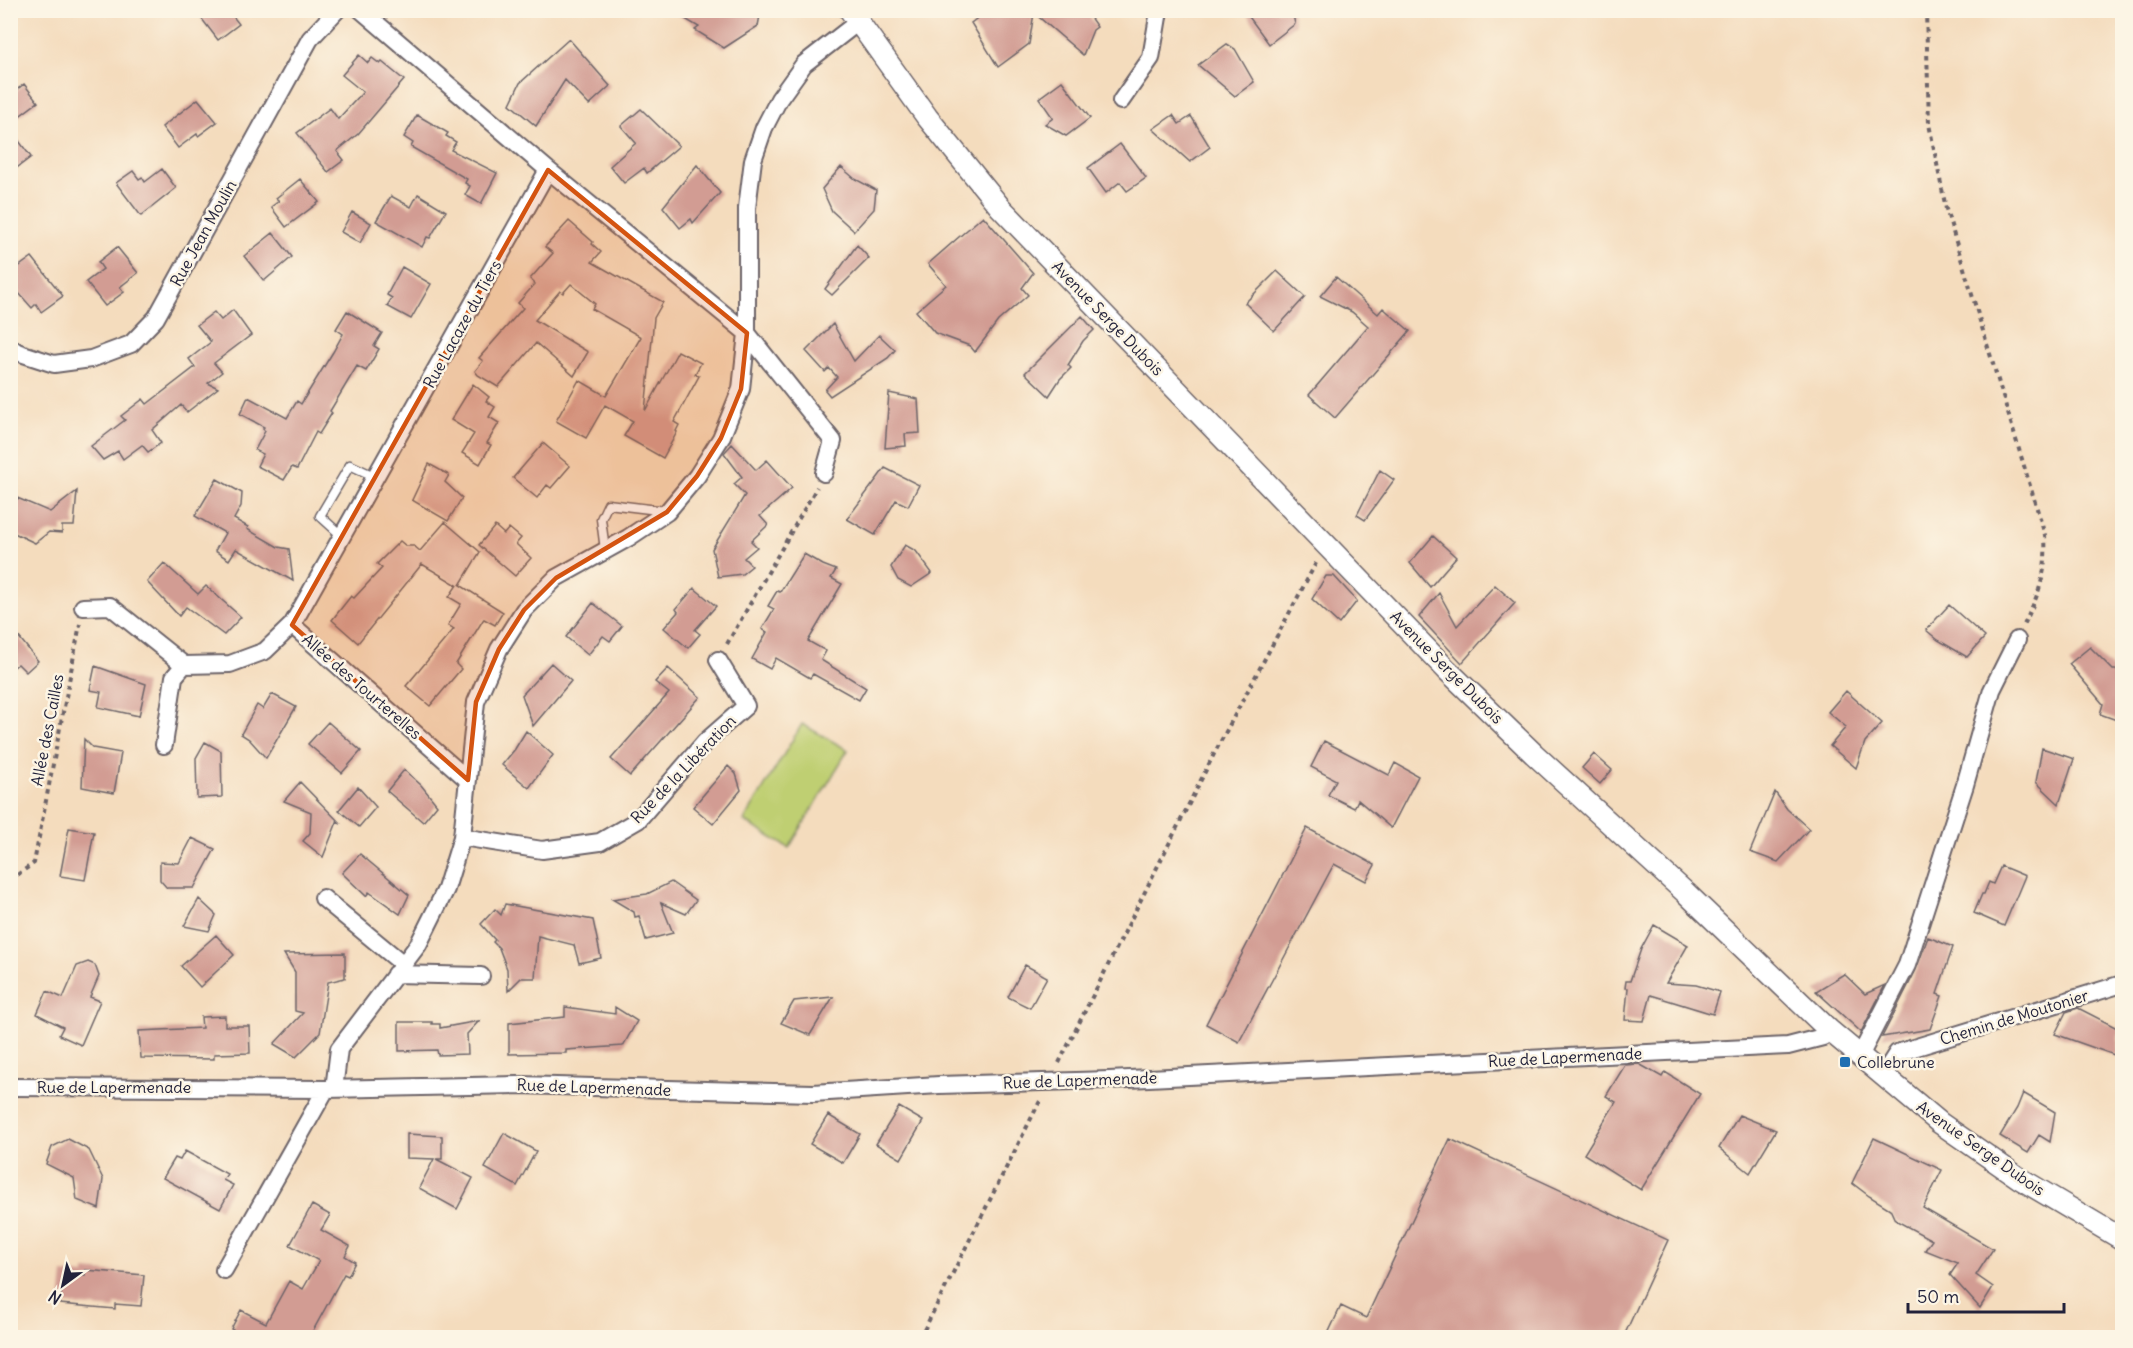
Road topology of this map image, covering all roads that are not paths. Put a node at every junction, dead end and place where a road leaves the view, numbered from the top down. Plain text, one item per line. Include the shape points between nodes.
1 (337, 10) edge
2 (361, 10) edge
3 (1172, 10) edge
4 (1159, 11) edge
5 (854, 16) edge
6 (1121, 101) dead end
7 (548, 170) junction
8 (747, 333) junction
9 (10, 347) edge
10 (824, 473) road end
11 (376, 477) junction
12 (667, 512) junction
13 (343, 537) junction
14 (605, 550) junction
15 (83, 607) road end
16 (292, 625) junction
17 (2017, 640) road end
18 (718, 660) road end
19 (184, 665) junction
20 (164, 745) dead end
21 (468, 780) junction
22 (462, 837) junction
23 (323, 898) dead end
24 (399, 969) junction
25 (481, 975) dead end
26 (2122, 984) edge
27 (1829, 1030) junction
28 (1860, 1056) junction
29 (1883, 1075) junction
30 (10, 1087) edge
31 (330, 1089) junction
32 (2122, 1239) edge
33 (224, 1270) dead end

1 - 9 street, Rue Jean Moulin via 310,39 148,327 131,344 92,359 54,364
2 - 7 street
3 - 4 street
4 - 6 street via 1151,58
5 - 8 street via 804,64 779,99 753,160 747,208
5 - 27 street, Avenue Serge Dubois via 927,117 1000,207 1447,670
7 - 8 street
7 - 11 street, Rue Lacaze du Tiers
8 - 10 street via 833,441
8 - 12 street via 741,389 721,438 697,476
11 - 13 street, Rue Lacaze du Tiers
11 - 13 lane via 350,465 320,516
12 - 14 street
12 - 14 lane via 608,504 601,519
13 - 16 street, Rue Lacaze du Tiers
14 - 21 street via 556,578 524,609 499,649 476,702
15 - 19 street via 110,606
16 - 19 street, Allée des Tourterelles via 265,651 231,664
16 - 21 street, Allée des Tourterelles
17 - 28 street via 1992,690 1907,965
18 - 22 street, Rue de la Libération via 746,706 705,742 638,820 600,842 542,850
19 - 20 street via 174,677
21 - 22 street
22 - 24 street via 446,890 418,945
23 - 24 street
24 - 25 street
24 - 31 street via 339,1049
26 - 29 street, Chemin de Moutonier via 1898,1053
27 - 28 street, Avenue Serge Dubois
27 - 31 street, Rue de Lapermenade via 1823,1037 1788,1046 813,1093 519,1085
28 - 29 street, Avenue Serge Dubois
29 - 32 street, Avenue Serge Dubois via 1940,1123 2002,1166
30 - 31 street, Rue de Lapermenade
31 - 33 street

